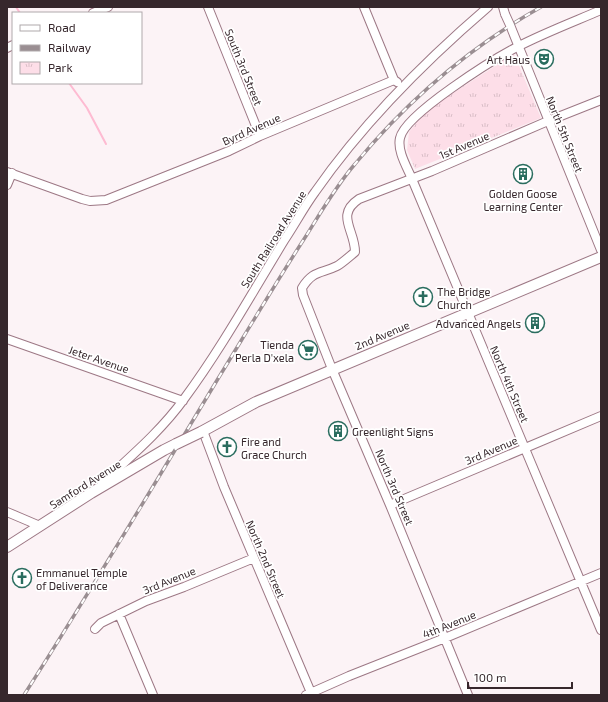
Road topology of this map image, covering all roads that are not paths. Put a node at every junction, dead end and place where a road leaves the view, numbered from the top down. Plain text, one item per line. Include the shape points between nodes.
1 (108, 7) edge
2 (208, 7) edge
3 (364, 7) edge
4 (488, 7) edge
5 (504, 10) edge
6 (601, 10) edge
7 (96, 12) edge
8 (517, 44) junction
9 (394, 80) junction
10 (402, 87) junction
11 (601, 100) edge
12 (548, 121) junction
13 (260, 136) junction
14 (9, 172) edge
15 (412, 179) junction
16 (7, 185) edge
17 (601, 250) edge
18 (601, 257) edge
19 (302, 288) joint
20 (468, 313) junction
21 (7, 339) edge
22 (332, 369) junction
23 (183, 401) junction
24 (601, 416) edge
25 (202, 431) junction
26 (176, 444) joint
27 (525, 448) junction
28 (91, 493) junction
29 (390, 505) junction
30 (7, 512) edge
31 (40, 526) junction
32 (7, 547) edge
33 (254, 558) junction
34 (601, 573) edge
35 (581, 581) junction
36 (119, 614) junction
37 (95, 629) dead end
38 (601, 630) edge
39 (445, 638) junction
40 (310, 694) edge
41 (153, 695) edge
42 (468, 695) edge

1 - 7 street
2 - 13 street, South 3rd Street
3 - 9 street
4 - 10 street, South Railroad Avenue
5 - 8 street, North 5th Street, bridge
6 - 8 street
8 - 12 street, North 5th Street
8 - 15 street, North 4th Street via 432,102 404,130 400,146
9 - 10 street
9 - 13 street, Byrd Avenue
10 - 23 street, South Railroad Avenue via 363,129 314,193
11 - 12 street, 1st Avenue
12 - 15 street, 1st Avenue
12 - 17 street, North 5th Street
13 - 14 street, Byrd Avenue via 106,200 82,199
14 - 16 street
15 - 19 street, 1st Avenue via 352,204 347,211 347,220 355,243 354,252 338,266 307,279
15 - 20 street, North 4th Street
18 - 20 main road, 2nd Avenue
19 - 22 street, North 3rd Street
20 - 22 main road, 2nd Avenue
20 - 27 street, North 4th Street
21 - 23 street, Jeter Avenue
22 - 25 main road, 2nd Avenue via 256,402
22 - 29 street, North 3rd Street
23 - 28 street, South Railroad Avenue via 151,438
24 - 27 street, 3rd Avenue
25 - 26 main road, 2nd Avenue, bridge
25 - 33 street, North 2nd Street
26 - 28 main road, Samford Avenue
27 - 29 street, 3rd Avenue
27 - 35 street, North 4th Street
28 - 31 main road, Samford Avenue
29 - 39 street, North 3rd Street
30 - 31 street
31 - 32 main road, Samford Avenue
33 - 36 street, 3rd Avenue
33 - 40 street, North 2nd Street
34 - 35 street, 4th Avenue
35 - 38 street, North 4th Street
35 - 39 street, 4th Avenue
36 - 37 street, 3rd Avenue
36 - 41 street
39 - 40 street, 4th Avenue
39 - 42 street, North 3rd Street

